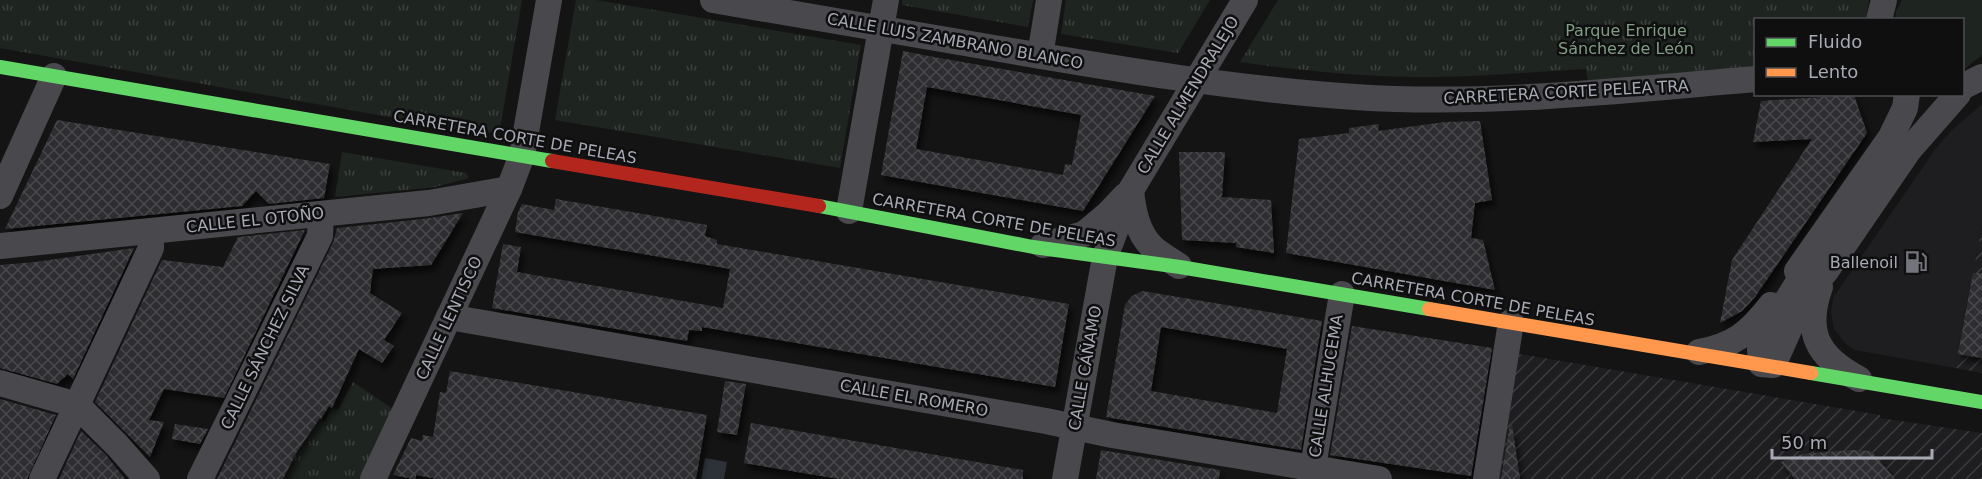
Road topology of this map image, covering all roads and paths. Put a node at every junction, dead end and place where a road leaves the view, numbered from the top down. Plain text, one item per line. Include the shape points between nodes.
1 (549, 0) edge
2 (886, 0) edge
3 (1049, 0) edge
4 (1245, 0) edge
5 (1884, 0) edge
6 (720, 1) edge
7 (1879, 18) edge
8 (881, 28) junction
9 (1040, 56) junction
10 (0, 67) edge
11 (54, 76) junction
12 (1754, 79) edge
13 (1197, 81) junction
14 (1907, 96) edge
15 (1958, 96) edge
16 (522, 155) junction
17 (509, 189) junction
18 (1131, 190) junction
19 (0, 196) edge
20 (849, 211) junction
21 (321, 214) junction
22 (1108, 214) junction
23 (151, 231) junction
24 (0, 246) edge
25 (1033, 247) junction
26 (1098, 256) junction
27 (1817, 265) junction
28 (1180, 267) junction
29 (1342, 294) junction
30 (449, 317) junction
31 (1511, 322) junction
32 (1693, 353) junction
33 (1766, 365) junction
34 (1864, 382) junction
35 (0, 383) edge
36 (1982, 402) edge
37 (77, 405) junction
38 (1075, 426) junction
39 (1312, 474) edge
40 (42, 479) edge
41 (147, 479) edge
42 (200, 479) edge
43 (373, 479) edge
44 (1065, 479) edge
45 (1379, 479) edge
46 (1486, 479) edge

1 - 16 street, CALLE LENTISCO
2 - 8 street
3 - 9 street
4 - 13 street, CALLE ALMENDRALEJO
5 - 7 street
6 - 8 street, CALLE LUIS ZAMBRANO BLANCO
8 - 9 street, CALLE LUIS ZAMBRANO BLANCO
8 - 20 street
9 - 13 street, CALLE LUIS ZAMBRANO BLANCO
10 - 11 street, CARRETERA CORTE DE PELEAS
11 - 16 street, CARRETERA CORTE DE PELEAS
11 - 19 street
12 - 13 street, CARRETERA CORTE PELEA TRA via 1464,99 1357,97
13 - 18 street, CALLE ALMENDRALEJO
14 - 27 street via 1891,137
15 - 27 street
16 - 17 street, CALLE LENTISCO
16 - 20 street, CARRETERA CORTE DE PELEAS
17 - 21 street, CALLE EL OTOÑO via 429,203
17 - 30 street, CALLE LENTISCO
18 - 22 street, CALLE ALMENDRALEJO
18 - 26 street, CALLE ALMENDRALEJO
18 - 28 street, CALLE ALMENDRALEJO via 1138,226 1151,247
20 - 25 street, CARRETERA CORTE DE PELEAS
21 - 23 street, CALLE EL OTOÑO
21 - 42 street, CALLE SÁNCHEZ SILVA via 320,236
22 - 25 street, CALLE ALMENDRALEJO via 1084,234
22 - 26 street, CALLE ALMENDRALEJO
23 - 24 street, CALLE EL OTOÑO
23 - 37 street via 151,248
25 - 26 street, CARRETERA CORTE DE PELEAS
26 - 28 street, CARRETERA CORTE DE PELEAS
26 - 38 street, CALLE CÁÑAMO
27 - 32 street via 1737,339 1720,348
27 - 33 street via 1812,285 1773,365
27 - 34 street via 1812,314 1815,337 1828,358
28 - 29 street, CARRETERA CORTE DE PELEAS
29 - 31 street, CARRETERA CORTE DE PELEAS
29 - 39 street, CALLE ALHUCEMA
30 - 38 street, CALLE EL ROMERO
30 - 43 street, CALLE LENTISCO
31 - 32 street, CARRETERA CORTE DE PELEAS
31 - 46 street
32 - 33 street, CARRETERA CORTE DE PELEAS
33 - 34 street, CARRETERA CORTE DE PELEAS
34 - 36 street, CARRETERA CORTE DE PELEAS
35 - 37 street
37 - 40 street
37 - 41 street
38 - 39 street, CALLE EL ROMERO
38 - 44 street, CALLE CÁÑAMO
39 - 45 street, CALLE EL ROMERO

